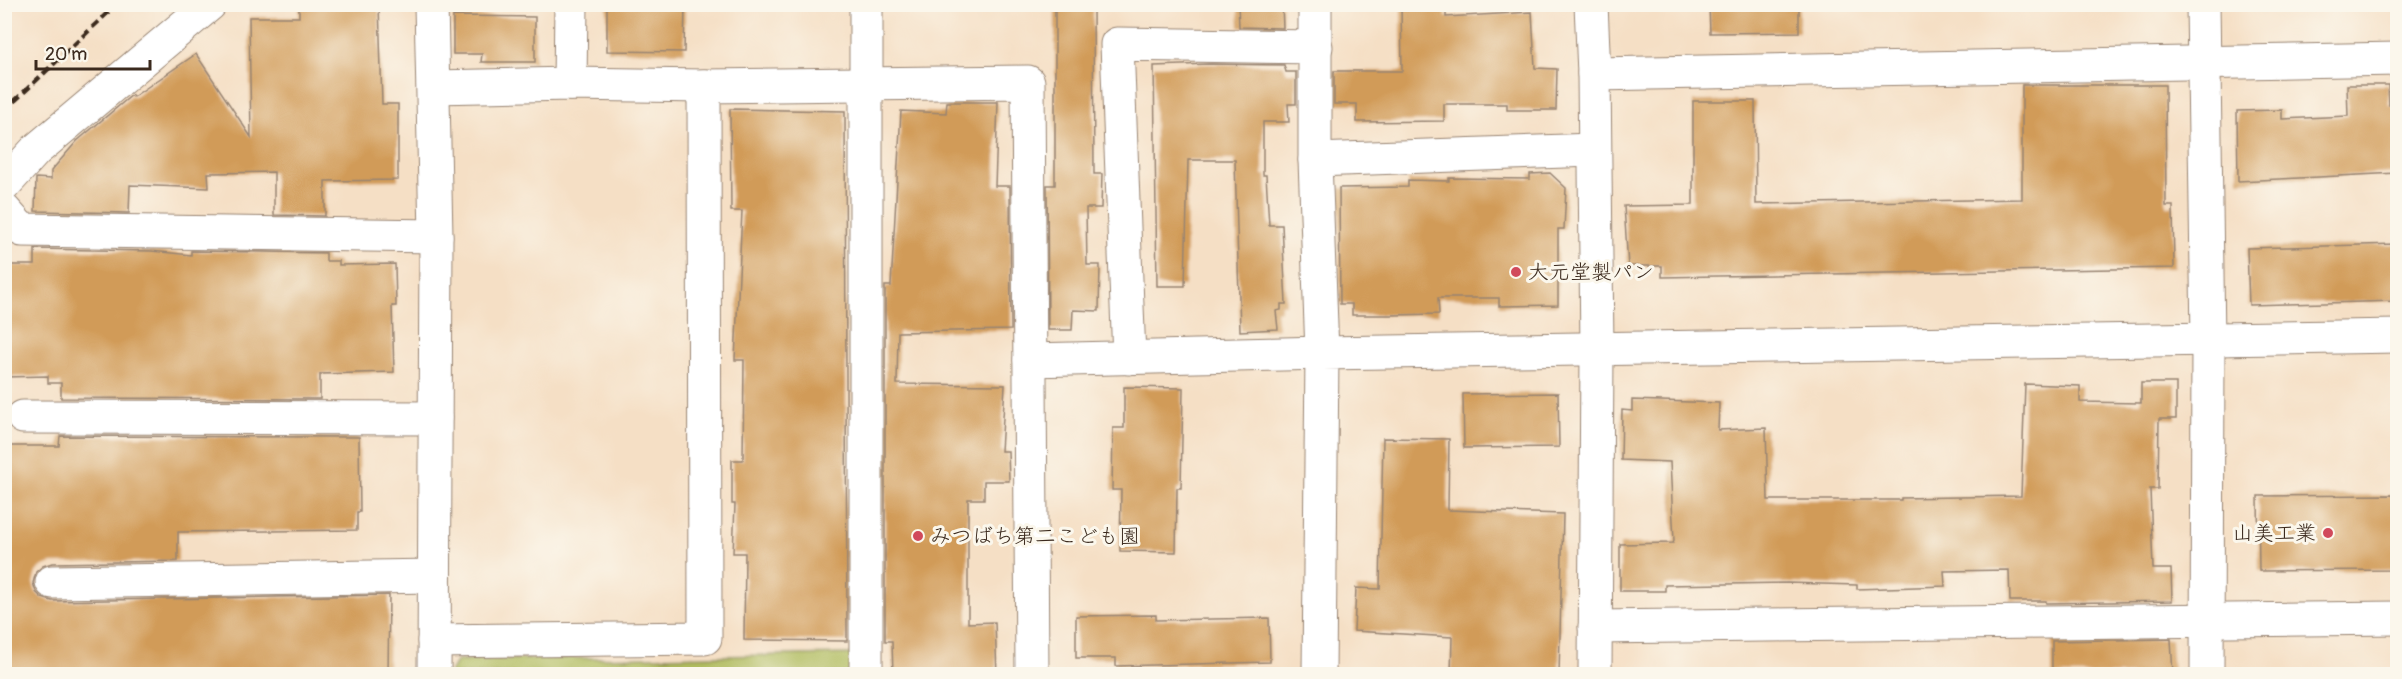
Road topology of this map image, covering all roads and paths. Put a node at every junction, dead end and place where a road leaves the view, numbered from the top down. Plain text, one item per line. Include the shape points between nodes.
1 (210, 4) edge
2 (431, 4) edge
3 (571, 4) edge
4 (866, 4) edge
5 (1315, 4) edge
6 (1591, 4) edge
7 (2203, 4) edge
8 (1316, 46) junction
9 (2397, 59) edge
10 (2205, 62) junction
11 (1594, 74) junction
12 (570, 84) junction
13 (866, 84) junction
14 (704, 86) junction
15 (434, 87) junction
16 (1593, 150) junction
17 (1315, 160) junction
18 (4, 185) edge
19 (4, 210) edge
20 (436, 236) junction
21 (2397, 336) edge
22 (2208, 339) junction
23 (1597, 350) junction
24 (1322, 353) junction
25 (1130, 358) junction
26 (1030, 360) junction
27 (22, 417) dead end
28 (435, 418) junction
29 (434, 576) junction
30 (52, 582) dead end
31 (2397, 618) edge
32 (2206, 621) junction
33 (1595, 627) junction
34 (435, 641) junction
35 (434, 675) edge
36 (866, 675) edge
37 (1032, 675) edge
38 (1319, 675) edge
39 (1595, 675) edge
40 (2207, 675) edge

1 - 18 street via 36,150
2 - 15 street
3 - 12 street
4 - 13 street
5 - 8 street
6 - 11 street
7 - 10 street
8 - 17 street
8 - 25 street via 1117,44
9 - 10 street
10 - 11 street
10 - 22 street
11 - 16 street
12 - 14 street
12 - 15 street
13 - 14 street
13 - 26 street via 1028,82
13 - 36 street
14 - 34 street via 705,638
15 - 20 street
16 - 17 street
16 - 23 street
17 - 24 street
19 - 20 street via 22,230
20 - 28 street
21 - 22 street
22 - 23 street
22 - 32 street
23 - 24 street
23 - 33 street
24 - 25 street
24 - 38 street
25 - 26 street
26 - 37 street
27 - 28 street
28 - 29 street
29 - 30 street
29 - 34 street
31 - 32 street
32 - 33 street
32 - 40 street
33 - 39 street
34 - 35 street

